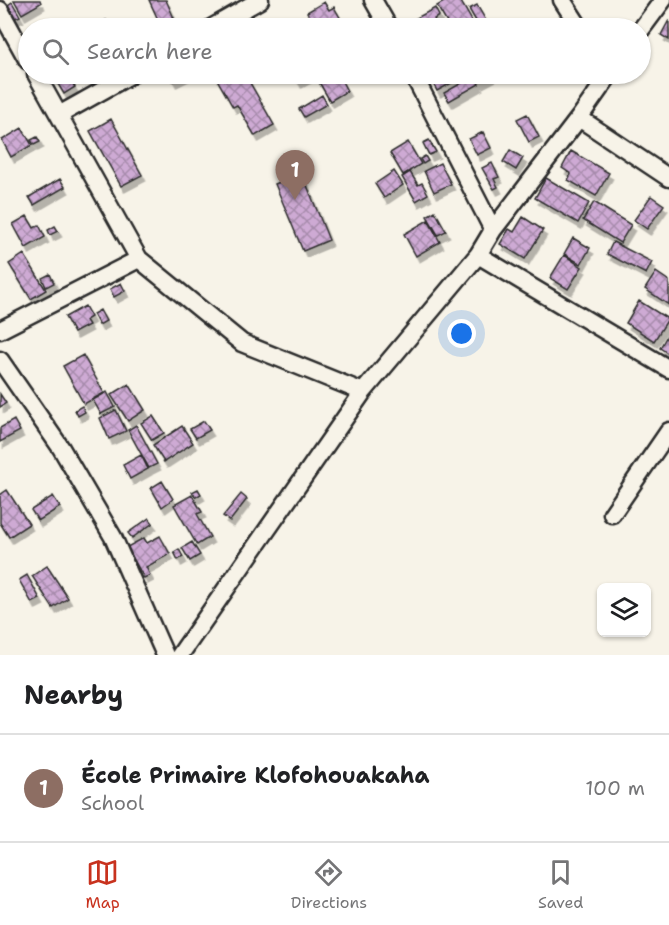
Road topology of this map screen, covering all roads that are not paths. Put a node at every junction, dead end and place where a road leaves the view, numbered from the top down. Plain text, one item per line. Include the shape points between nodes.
1 (261, 0) edge
2 (374, 0) edge
3 (562, 0) edge
4 (663, 0) edge
5 (0, 10) edge
6 (229, 18) edge
7 (384, 18) edge
8 (574, 18) edge
9 (650, 18) edge
10 (18, 43) edge
11 (42, 84) edge
12 (114, 84) edge
13 (418, 84) edge
14 (602, 84) edge
15 (59, 115) junction
16 (579, 118) junction
17 (669, 178) edge
18 (494, 230) junction
19 (478, 255) junction
20 (139, 259) junction
21 (0, 330) edge
22 (0, 360) edge
23 (669, 369) edge
24 (363, 392) junction
25 (669, 431) edge
26 (612, 514) dead end
27 (165, 655) edge
28 (180, 655) edge

1 - 6 street
2 - 7 street
3 - 8 street
4 - 9 street
5 - 10 street
11 - 15 street
12 - 15 street
13 - 18 street
14 - 16 street
15 - 20 street
16 - 17 street
16 - 18 street
18 - 19 street
19 - 23 street
19 - 24 street
20 - 21 street
20 - 24 street via 242,343
22 - 27 street via 61,448 113,537
24 - 28 street
25 - 26 street

